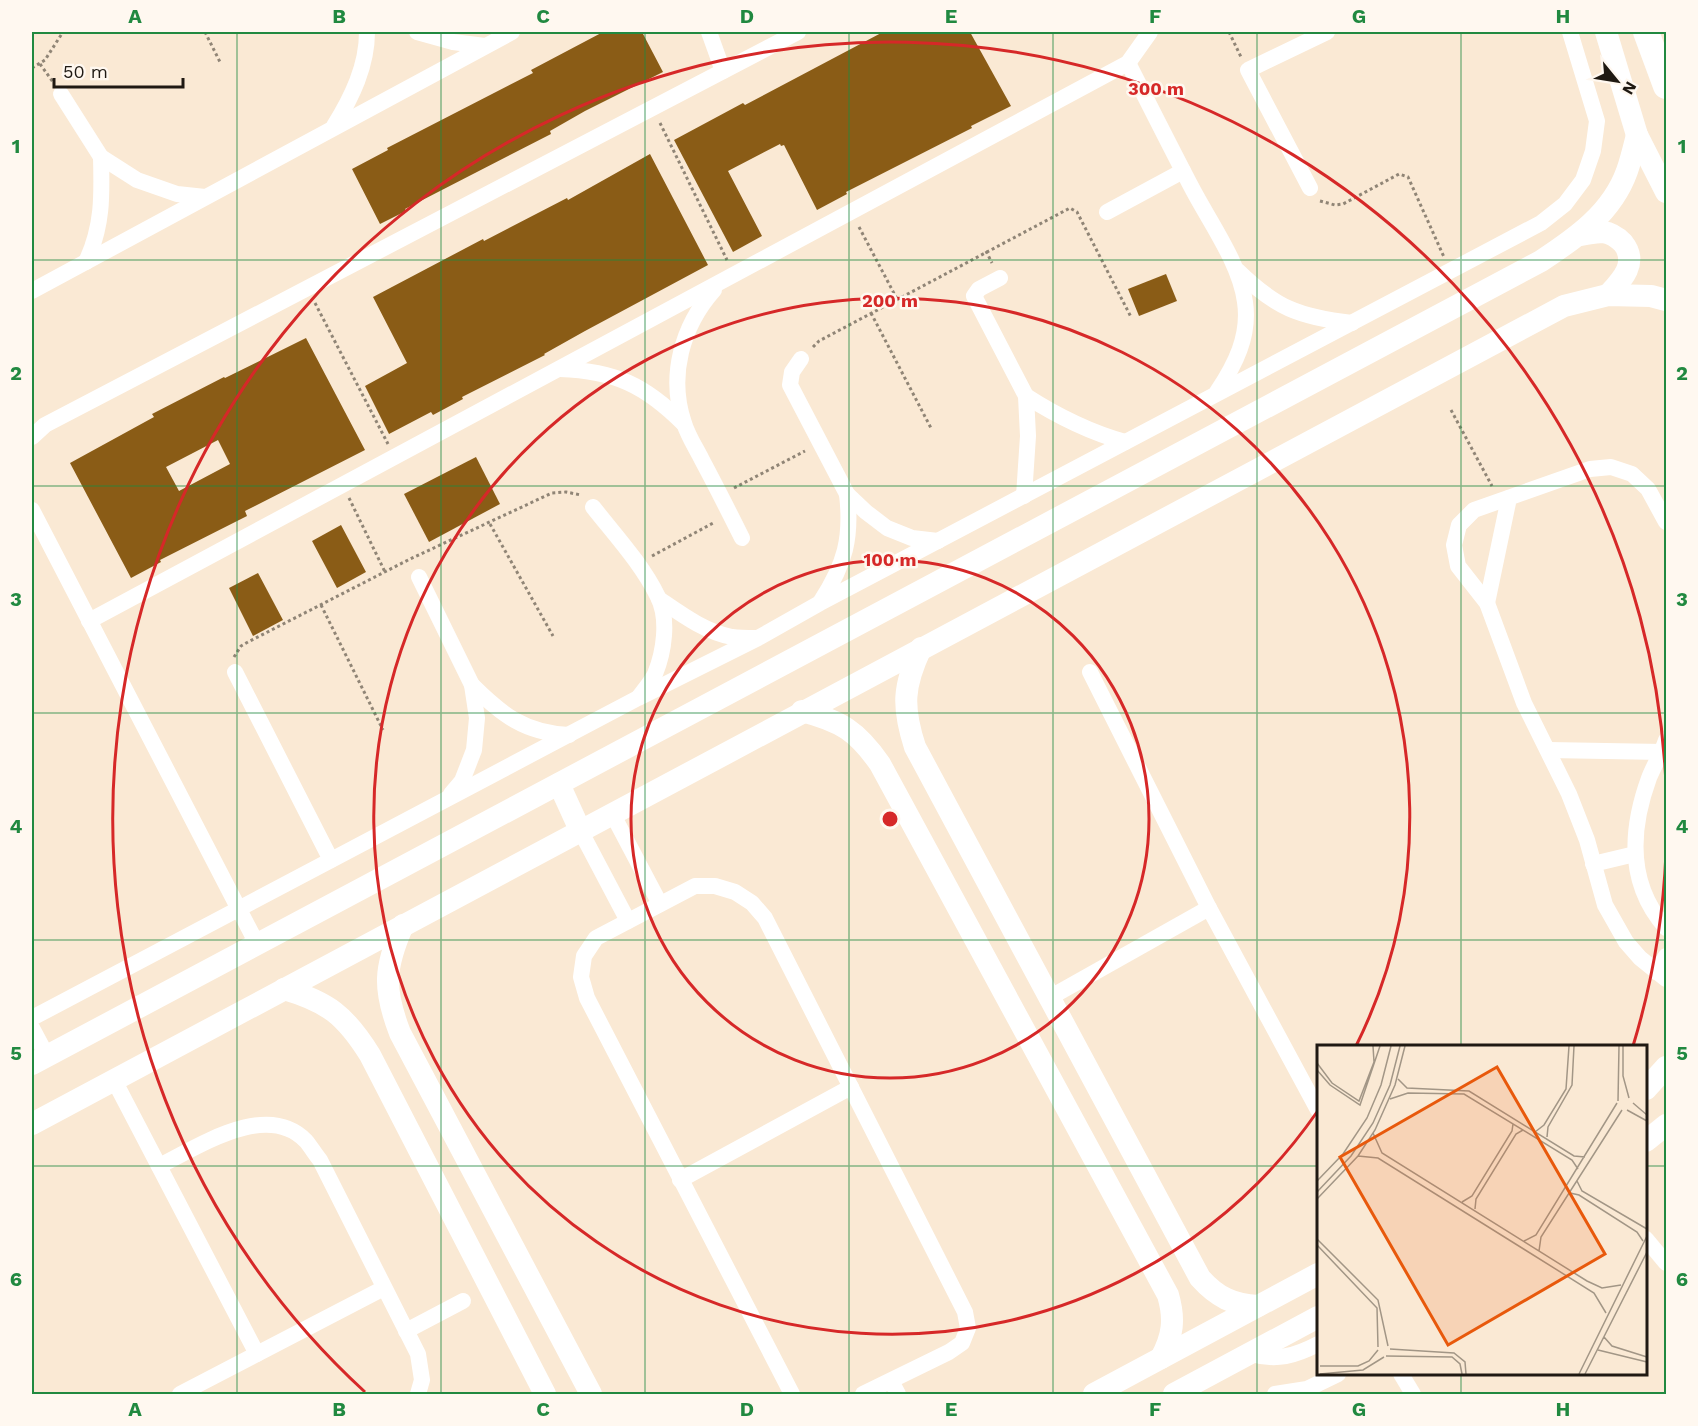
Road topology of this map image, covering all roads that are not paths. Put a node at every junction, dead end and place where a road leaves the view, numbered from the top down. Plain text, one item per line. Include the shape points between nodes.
1 (367, 32) edge
2 (417, 32) edge
3 (512, 32) edge
4 (709, 32) edge
5 (798, 32) edge
6 (1150, 32) edge
7 (1327, 32) edge
8 (1557, 32) edge
9 (1570, 32) edge
10 (1606, 32) edge
11 (1646, 32) edge
12 (485, 46) junction
13 (1578, 57) junction
14 (1128, 63) junction
15 (723, 71) junction
16 (1666, 86) edge
17 (62, 94) dead end
18 (332, 128) junction
19 (1637, 135) junction
20 (101, 157) junction
21 (1183, 171) junction
22 (1310, 188) road end
23 (1666, 192) edge
24 (206, 197) junction
25 (1107, 212) dead end
26 (1580, 235) junction
27 (86, 262) junction
28 (1237, 271) junction
29 (728, 278) junction
30 (1000, 278) dead end
31 (32, 291) edge
32 (1608, 295) junction
33 (1666, 300) edge
34 (1352, 323) junction
35 (801, 359) dead end
36 (559, 369) junction
37 (1215, 395) junction
38 (1026, 396) junction
39 (684, 423) junction
40 (32, 437) edge
41 (1125, 442) junction
42 (847, 494) junction
43 (1024, 496) junction
44 (1504, 499) junction
45 (593, 507) dead end
46 (32, 510) edge
47 (1666, 522) edge
48 (742, 538) dead end
49 (938, 541) junction
50 (419, 577) dead end
51 (659, 598) junction
52 (820, 603) junction
53 (1487, 603) junction
54 (89, 621) junction
55 (758, 638) junction
56 (921, 648) junction
57 (236, 672) dead end
58 (1090, 672) dead end
59 (472, 685) junction
60 (638, 699) junction
61 (802, 711) junction
62 (569, 735) junction
63 (1664, 746) edge
64 (1548, 750) junction
65 (559, 784) junction
66 (446, 799) junction
67 (612, 813) junction
68 (580, 830) junction
69 (1635, 854) junction
70 (331, 860) junction
71 (1593, 864) junction
72 (660, 904) junction
73 (1209, 908) junction
74 (239, 909) junction
75 (628, 921) junction
76 (403, 925) junction
77 (1666, 928) edge
78 (257, 944) junction
79 (1666, 956) edge
80 (1661, 976) edge
81 (284, 989) junction
82 (1049, 998) junction
83 (32, 1018) edge
84 (32, 1028) edge
85 (39, 1060) edge
86 (1666, 1067) edge
87 (114, 1080) junction
88 (851, 1087) junction
89 (1647, 1088) edge
90 (1317, 1108) edge
91 (32, 1124) edge
92 (1666, 1125) edge
93 (1647, 1140) edge
94 (159, 1166) junction
95 (680, 1180) junction
96 (1647, 1240) edge
97 (1666, 1263) edge
98 (1317, 1275) edge
99 (384, 1288) junction
100 (464, 1301) dead end
101 (1258, 1306) junction
102 (1317, 1318) edge
103 (406, 1330) junction
104 (1317, 1345) edge
105 (257, 1354) junction
106 (1251, 1354) junction
107 (1161, 1359) junction
108 (1336, 1375) edge
109 (1402, 1375) edge
110 (894, 1388) edge
111 (180, 1395) edge
112 (418, 1395) edge
113 (545, 1395) edge
114 (591, 1395) edge
115 (792, 1395) edge
116 (863, 1395) edge
117 (1094, 1395) edge
118 (1174, 1395) edge
119 (1275, 1395) edge
120 (1413, 1395) edge

1 - 18 street via 362,69 350,101
2 - 12 street
3 - 12 street
4 - 15 street
5 - 15 street
6 - 14 street
7 - 22 street via 1248,70
8 - 13 street
9 - 13 street
10 - 19 street
11 - 16 main road
12 - 18 street
13 - 34 street via 1596,121 1593,151 1582,180 1565,204 1541,223
14 - 21 street
14 - 29 street
15 - 40 street via 45,425
17 - 20 street
18 - 24 street
19 - 23 street
19 - 26 street via 1627,173 1607,207
20 - 24 street via 137,180 177,194
20 - 27 street via 103,201 94,245
21 - 25 street
21 - 28 street
24 - 27 street
26 - 32 street via 1604,232 1618,237 1627,249 1630,264 1624,278
26 - 65 street via 1541,261
27 - 31 street
28 - 34 street via 1260,293 1288,310 1319,320
28 - 37 street via 1245,303 1244,336 1234,367
29 - 36 street
29 - 39 street via 701,305 687,332 679,362 678,393
30 - 38 street via 977,290 974,296
32 - 33 street
32 - 56 street via 1564,306
34 - 37 street
35 - 42 street via 792,372 790,385
36 - 39 street via 615,376 664,404
36 - 54 street
37 - 41 street
38 - 41 street via 1073,424
38 - 43 street
39 - 48 street
41 - 43 street
42 - 49 street via 887,528 912,538
42 - 52 street via 850,521 845,550 836,579
43 - 49 street
44 - 47 street via 1590,469 1611,467 1632,474 1648,489
44 - 53 street
44 - 53 street via 1474,510 1459,525 1454,545 1458,566
45 - 51 street via 638,563
46 - 54 street
49 - 52 street
50 - 59 street
51 - 55 street via 707,628 731,637
51 - 60 street via 664,625 662,650 654,676
52 - 55 street
53 - 64 street via 1524,703
54 - 74 street
55 - 60 street
56 - 61 street
56 - 82 street via 910,671 906,697 907,723 915,747
57 - 70 street
58 - 73 street
59 - 62 street via 519,724 547,734
59 - 66 street via 477,718 474,750 462,781
60 - 62 street
61 - 67 street
61 - 107 street via 848,728 880,764 1168,1295 1173,1328
62 - 66 street
63 - 64 street
63 - 69 street via 1642,801
64 - 71 street via 1579,817
65 - 68 street
65 - 78 street
66 - 70 street
67 - 68 street
67 - 72 street
68 - 75 street
68 - 76 street
69 - 71 street
69 - 77 street via 1648,900
70 - 74 street
71 - 80 street via 1614,924 1640,958
72 - 75 street
72 - 88 street via 695,886 716,886 752,903 765,918
73 - 82 street
73 - 90 street
74 - 78 street
74 - 83 street
75 - 95 street via 596,938 584,956 581,978 587,998
76 - 81 street
76 - 114 street via 392,951 387,978 390,1006 400,1033
78 - 85 street
79 - 80 street
81 - 87 street
81 - 113 street via 311,997 335,1011 355,1031
82 - 101 street via 1200,1278 1225,1300
84 - 85 street
86 - 89 street
87 - 91 street
87 - 94 street
88 - 95 street
88 - 110 street via 965,1312 968,1328 962,1343
92 - 93 street
94 - 99 street via 232,1131 256,1124 282,1127 304,1140 320,1160
94 - 105 street
95 - 115 street
96 - 97 street
98 - 101 street
99 - 103 street
99 - 105 street
100 - 103 street
101 - 107 street
102 - 106 street
103 - 112 street via 418,1354 422,1380
104 - 106 street via 1286,1357
105 - 111 street
106 - 118 street
107 - 117 street
108 - 119 street via 1307,1389
109 - 120 street
110 - 116 street

